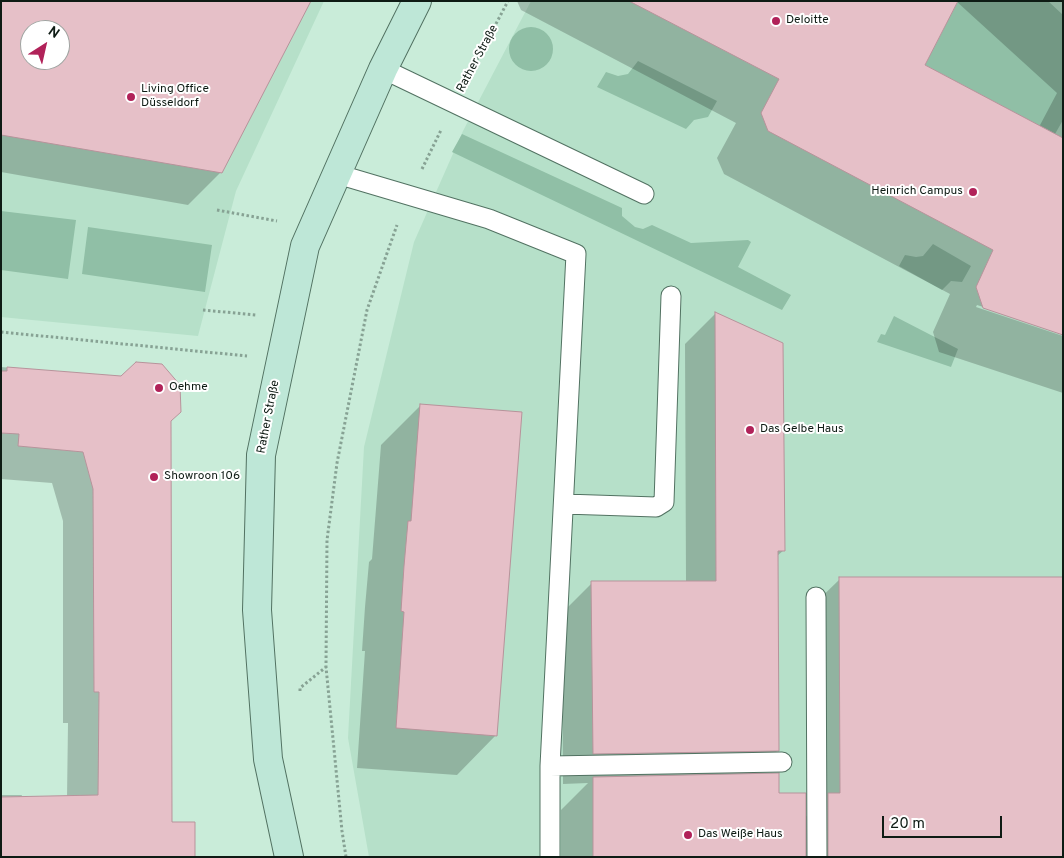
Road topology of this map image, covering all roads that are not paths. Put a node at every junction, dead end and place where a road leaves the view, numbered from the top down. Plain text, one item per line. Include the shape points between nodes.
1 (417, 1) edge
2 (383, 69) junction
3 (337, 174) junction
4 (644, 194) dead end
5 (671, 296) dead end
6 (564, 504) junction
7 (816, 597) dead end
8 (782, 762) dead end
9 (550, 766) junction
10 (289, 857) edge
11 (550, 857) edge
12 (817, 857) edge

1 - 2 street, Rather Straße
2 - 3 street, Rather Straße
2 - 4 lane
3 - 6 lane via 488,219 576,254
3 - 10 street, Rather Straße via 305,246 261,455 257,610 268,759
5 - 6 lane via 664,502 656,507
6 - 9 lane
7 - 12 lane
8 - 9 lane
9 - 11 lane

